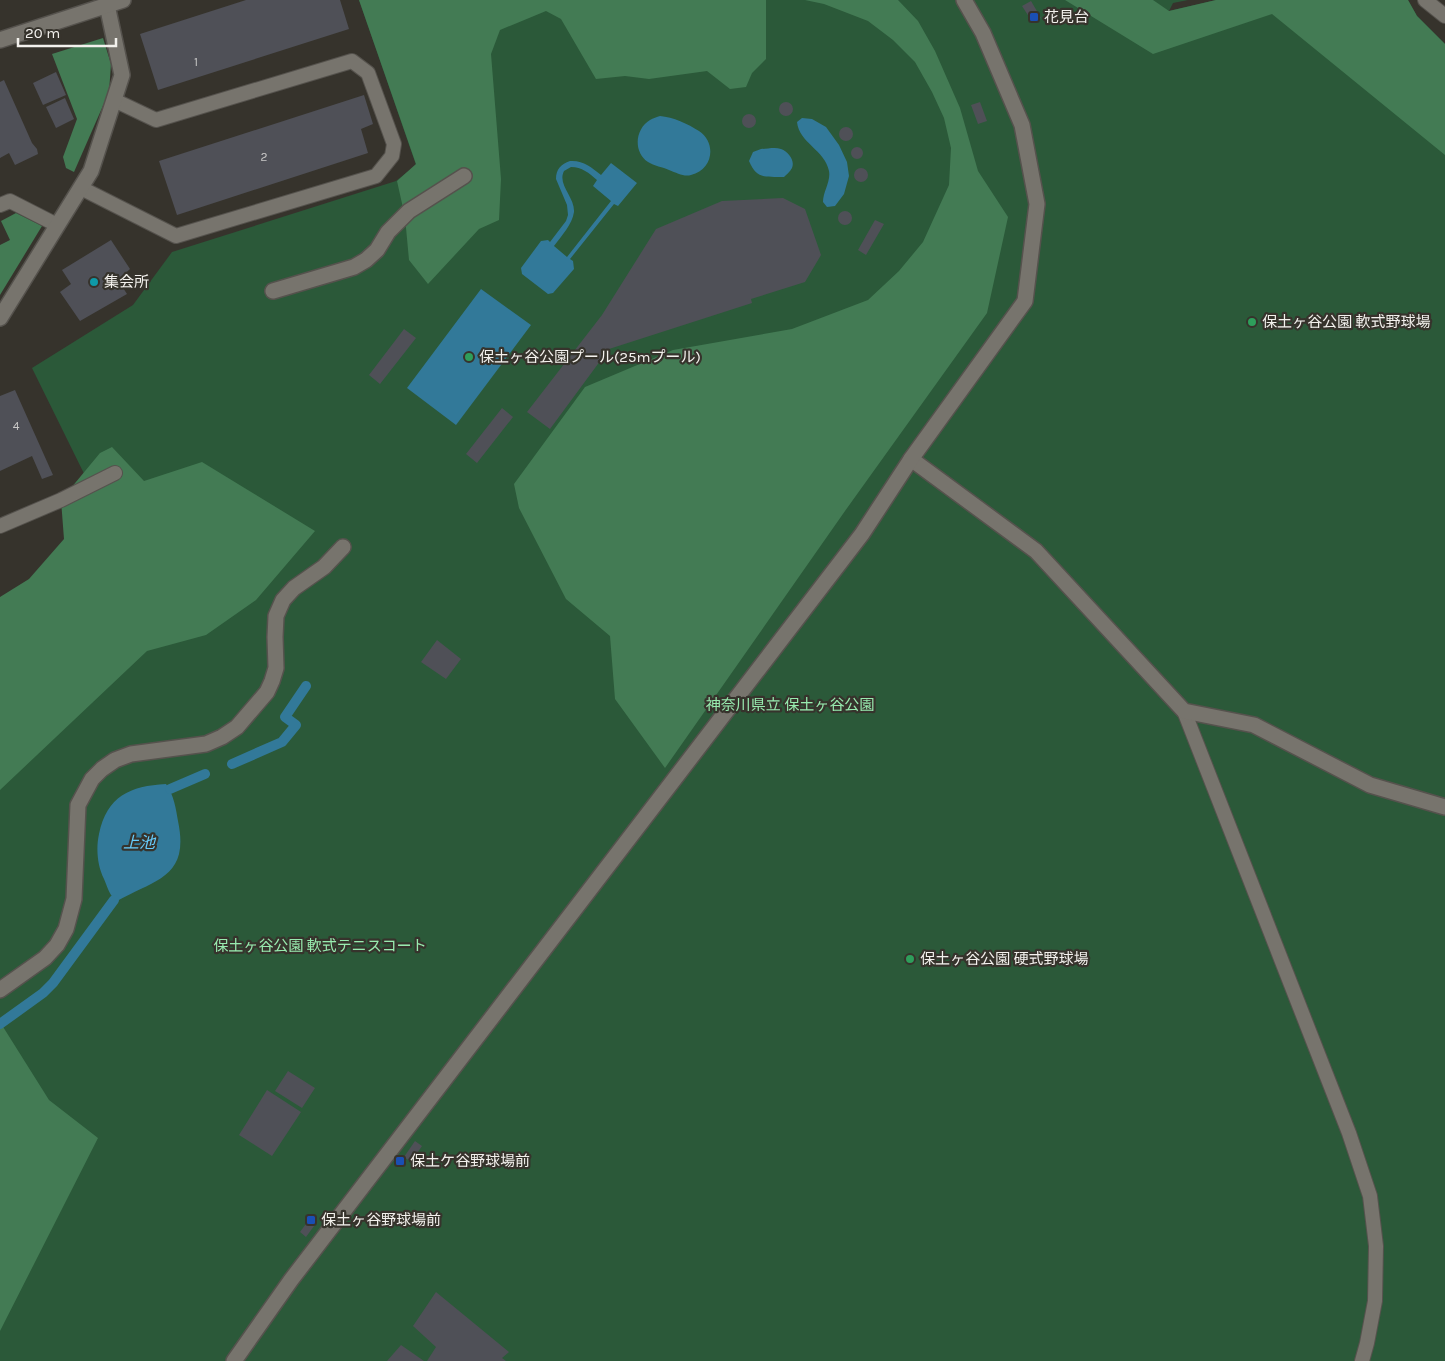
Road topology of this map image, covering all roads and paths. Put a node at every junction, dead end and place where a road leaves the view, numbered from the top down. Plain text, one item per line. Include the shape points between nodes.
1 (123, 0) edge
2 (964, 0) edge
3 (1425, 0) edge
4 (107, 5) junction
5 (1445, 16) edge
6 (0, 40) edge
7 (114, 100) junction
8 (464, 176) dead end
9 (81, 188) junction
10 (0, 205) edge
11 (57, 225) junction
12 (273, 291) dead end
13 (0, 318) edge
14 (911, 459) junction
15 (115, 473) dead end
16 (0, 526) edge
17 (343, 547) dead end
18 (1184, 711) junction
19 (1445, 807) edge
20 (0, 990) edge
21 (234, 1361) edge
22 (1362, 1361) edge

1 - 4 street
2 - 14 street via 984,33 1022,125 1037,204 1026,301
3 - 5 lane
4 - 6 street
4 - 7 street via 122,75
7 - 9 street via 91,171
7 - 9 lane via 156,120 352,61 368,73 394,144 392,156 376,176 176,236
8 - 12 street via 409,211 366,260
9 - 11 street
10 - 11 lane via 10,200
11 - 13 street
14 - 18 street via 1036,551
14 - 21 street via 862,534 297,1272
15 - 16 lane
17 - 20 street via 283,600 276,616 276,668 272,681 267,692 237,727 206,744 131,754 115,760 92,779 78,805 74,899 66,929 45,958
18 - 19 street via 1254,725 1370,785
18 - 22 lane via 1349,1133 1370,1196 1376,1246 1375,1301

